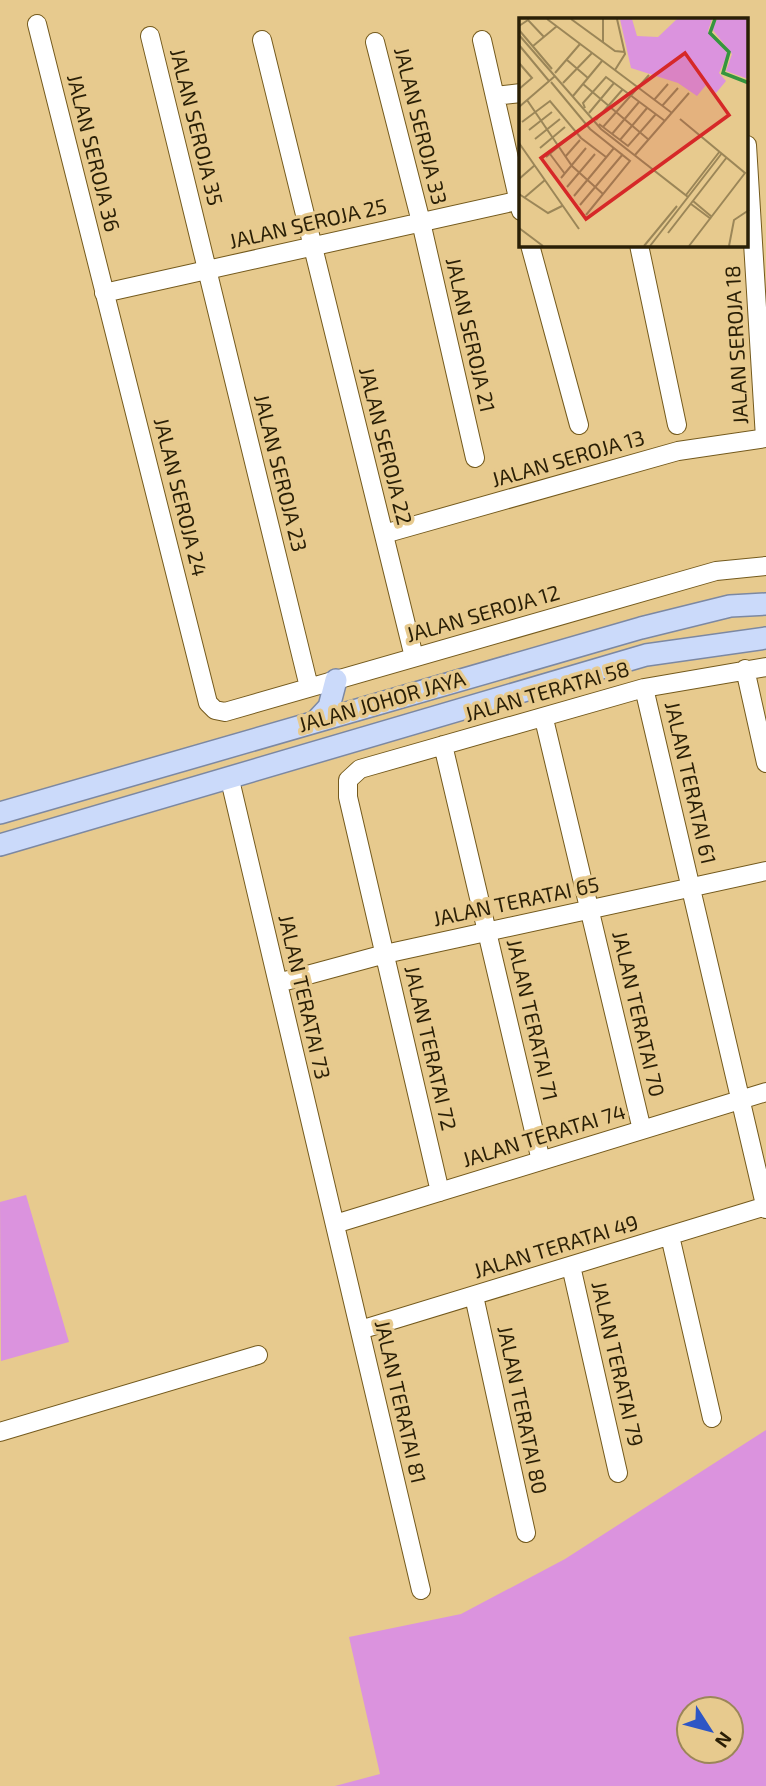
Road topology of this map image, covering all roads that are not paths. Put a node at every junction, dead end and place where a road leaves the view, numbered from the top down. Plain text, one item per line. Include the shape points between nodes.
1 (37, 24) dead end
2 (150, 36) dead end
3 (262, 40) dead end
4 (482, 40) dead end
5 (375, 42) dead end
6 (519, 93) edge
7 (495, 96) junction
8 (748, 153) edge
9 (519, 200) edge
10 (519, 204) edge
11 (755, 209) edge
12 (421, 222) junction
13 (313, 246) junction
14 (531, 247) edge
15 (639, 247) edge
16 (207, 270) junction
17 (104, 293) junction
18 (579, 425) dead end
19 (677, 425) dead end
20 (765, 438) edge
21 (475, 458) dead end
22 (384, 534) junction
23 (766, 566) edge
24 (766, 604) edge
25 (766, 638) edge
26 (414, 657) junction
27 (766, 667) edge
28 (745, 669) junction
29 (336, 680) junction
30 (309, 687) junction
31 (644, 688) junction
32 (215, 710) joint
33 (544, 719) junction
34 (316, 721) junction
35 (443, 745) junction
36 (766, 763) edge
37 (230, 780) junction
38 (348, 780) joint
39 (0, 813) edge
40 (0, 845) edge
41 (766, 871) edge
42 (691, 887) junction
43 (589, 909) junction
44 (487, 931) junction
45 (385, 954) junction
46 (278, 983) junction
47 (766, 1092) edge
48 (740, 1100) junction
49 (642, 1130) junction
50 (541, 1161) junction
51 (440, 1192) junction
52 (766, 1207) edge
53 (335, 1224) junction
54 (670, 1236) junction
55 (571, 1266) junction
56 (474, 1296) junction
57 (360, 1330) junction
58 (258, 1355) dead end
59 (712, 1418) dead end
60 (0, 1432) edge
61 (618, 1473) dead end
62 (526, 1533) dead end
63 (421, 1590) dead end

1 - 17 street, JALAN SEROJA 36
2 - 16 street, JALAN SEROJA 35
3 - 13 street, JALAN SEROJA 22
4 - 7 street
5 - 12 street, JALAN SEROJA 33
6 - 7 street
7 - 9 street
8 - 11 street, JALAN SEROJA 18
10 - 12 street, JALAN SEROJA 25
11 - 20 street, JALAN SEROJA 18
12 - 13 street, JALAN SEROJA 25
12 - 21 street, JALAN SEROJA 21
13 - 16 street, JALAN SEROJA 25
13 - 22 street, JALAN SEROJA 22
14 - 18 street
15 - 19 street
16 - 17 street, JALAN SEROJA 25
16 - 30 street, JALAN SEROJA 23
17 - 32 street, JALAN SEROJA 24 via 208,703
20 - 22 street, JALAN SEROJA 13 via 678,451
22 - 26 street, JALAN SEROJA 22
23 - 26 street, JALAN SEROJA 12 via 716,570
24 - 34 main road, JALAN JOHOR JAYA via 730,606 641,628
25 - 37 main road, JALAN JOHOR JAYA via 646,655
26 - 29 street, JALAN SEROJA 12
27 - 28 street, JALAN TERATAI 58
28 - 31 street, JALAN TERATAI 58
28 - 36 street
29 - 30 street, JALAN SEROJA 12
29 - 34 main road via 329,707
30 - 32 street, JALAN SEROJA 12 via 225,712
31 - 33 street, JALAN TERATAI 58
31 - 42 street, JALAN TERATAI 61
33 - 35 street, JALAN TERATAI 58
33 - 43 street, JALAN TERATAI 70
34 - 39 main road, JALAN JOHOR JAYA
35 - 38 street, JALAN TERATAI 58 via 360,769
35 - 44 street, JALAN TERATAI 71
37 - 40 main road, JALAN JOHOR JAYA
37 - 46 street, JALAN TERATAI 73
38 - 45 street, JALAN TERATAI 72 via 348,797
41 - 42 street, JALAN TERATAI 65
42 - 43 street, JALAN TERATAI 65
42 - 48 street, JALAN TERATAI 61
43 - 44 street, JALAN TERATAI 65
43 - 49 street, JALAN TERATAI 70
44 - 45 street, JALAN TERATAI 65
44 - 50 street, JALAN TERATAI 71
45 - 46 street, JALAN TERATAI 65
45 - 51 street, JALAN TERATAI 72
46 - 53 street, JALAN TERATAI 73
47 - 48 street, JALAN TERATAI 74
48 - 49 street, JALAN TERATAI 74
48 - 52 street, JALAN TERATAI 61
49 - 50 street, JALAN TERATAI 74
50 - 51 street, JALAN TERATAI 74
51 - 53 street, JALAN TERATAI 74
52 - 54 street, JALAN TERATAI 49
53 - 57 street, JALAN TERATAI 81
54 - 55 street, JALAN TERATAI 49
54 - 59 street
55 - 56 street, JALAN TERATAI 49
55 - 61 street, JALAN TERATAI 79
56 - 57 street, JALAN TERATAI 49
56 - 62 street, JALAN TERATAI 80
57 - 63 street, JALAN TERATAI 81
58 - 60 street

